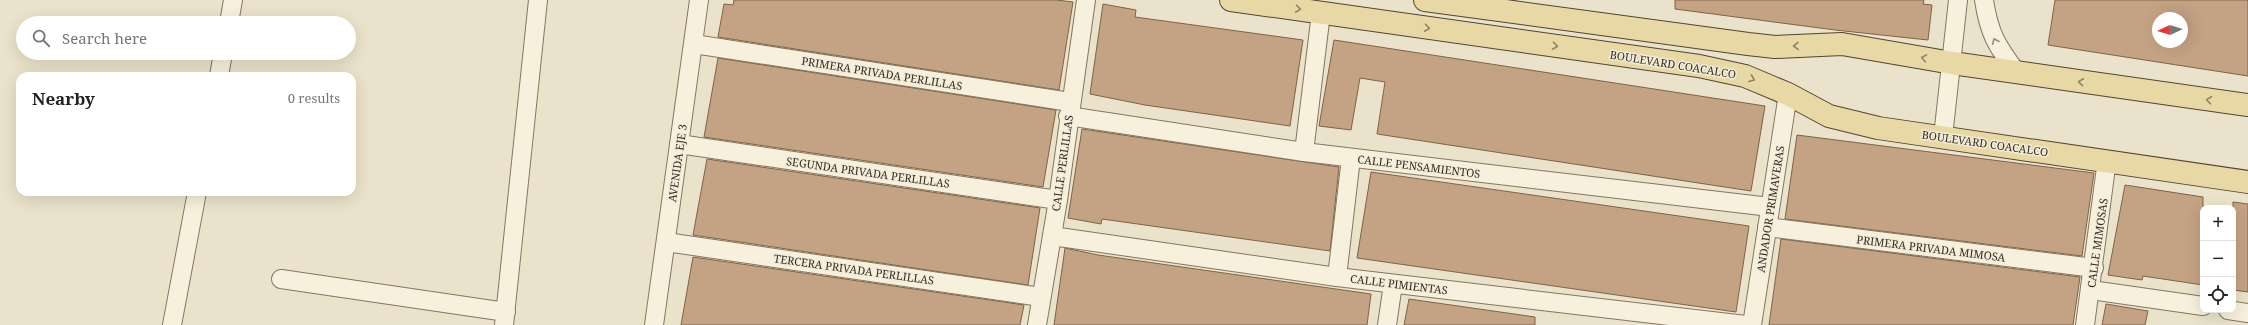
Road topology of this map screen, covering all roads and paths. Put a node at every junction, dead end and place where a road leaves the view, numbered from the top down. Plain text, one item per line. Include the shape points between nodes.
1 (233, 0) edge
2 (538, 0) edge
3 (699, 0) edge
4 (1086, 0) edge
5 (1232, 0) edge
6 (1425, 0) edge
7 (1958, 0) edge
8 (1984, 0) edge
9 (1321, 13) junction
10 (230, 16) edge
11 (694, 44) junction
12 (222, 60) edge
13 (1952, 63) junction
14 (220, 72) edge
15 (2017, 73) junction
16 (1788, 94) junction
17 (2248, 105) edge
18 (1069, 109) junction
19 (1943, 137) junction
20 (679, 144) junction
21 (1304, 152) junction
22 (1351, 158) junction
23 (2108, 160) junction
24 (2248, 182) edge
25 (196, 196) edge
26 (1058, 200) junction
27 (1770, 208) junction
28 (1767, 227) junction
29 (1052, 236) junction
30 (666, 242) junction
31 (2094, 268) junction
32 (1337, 277) junction
33 (281, 279) dead end
34 (1393, 284) junction
35 (2091, 290) junction
36 (1041, 297) junction
37 (2200, 306) edge
38 (2236, 311) edge
39 (2248, 313) edge
40 (505, 319) edge
41 (172, 325) edge
42 (654, 325) edge
43 (1037, 325) edge
44 (1387, 325) edge
45 (1746, 325) edge
46 (1752, 325) edge
47 (2085, 325) edge

1 - 10 street
2 - 40 street
3 - 11 street, AVENIDA EJE 3
4 - 18 street, CALLE PERLILLAS
5 -> 9 main road, BOULEVARD COACALCO
13 -> 6 main road via 1842,44 1775,47 1741,44
7 - 13 street
15 -> 8 street via 1998,47 1988,24
9 -> 16 main road, BOULEVARD COACALCO via 1699,66 1744,76
9 - 21 street
11 - 18 street, PRIMERA PRIVADA PERLILLAS
11 - 20 street, AVENIDA EJE 3
12 - 14 street
13 - 15 main road
13 - 19 street
17 -> 15 main road
16 - 19 main road, BOULEVARD COACALCO via 1829,116 1878,128
16 - 27 street, ANDADOR PRIMAVERAS
18 - 21 street, CALLE PENSAMIENTOS
18 - 26 street, CALLE PERLILLAS
19 - 23 main road, BOULEVARD COACALCO
20 - 26 street, SEGUNDA PRIVADA PERLILLAS
20 - 30 street, AVENIDA EJE 3
21 - 22 street, CALLE PENSAMIENTOS
22 - 27 street, CALLE PENSAMIENTOS
22 - 32 street
23 - 24 main road, BOULEVARD COACALCO
23 - 31 street, CALLE MIMOSAS
25 - 41 street
26 - 29 street, CALLE PERLILLAS
27 - 28 street, ANDADOR PRIMAVERAS
28 - 31 street, PRIMERA PRIVADA MIMOSA
28 - 46 street, ANDADOR PRIMAVERAS
29 - 32 street, CALLE PIMIENTAS
29 - 36 street, CALLE PERLILLAS
30 - 36 street, TERCERA PRIVADA PERLILLAS
30 - 42 street, AVENIDA EJE 3
31 - 35 street, CALLE MIMOSAS
32 - 34 street, CALLE PIMIENTAS
33 - 40 street
34 - 44 street
34 - 45 street, CALLE PIMIENTAS
35 - 37 street
35 - 47 street, CALLE MIMOSAS
36 - 43 street, CALLE PERLILLAS
38 - 39 street

